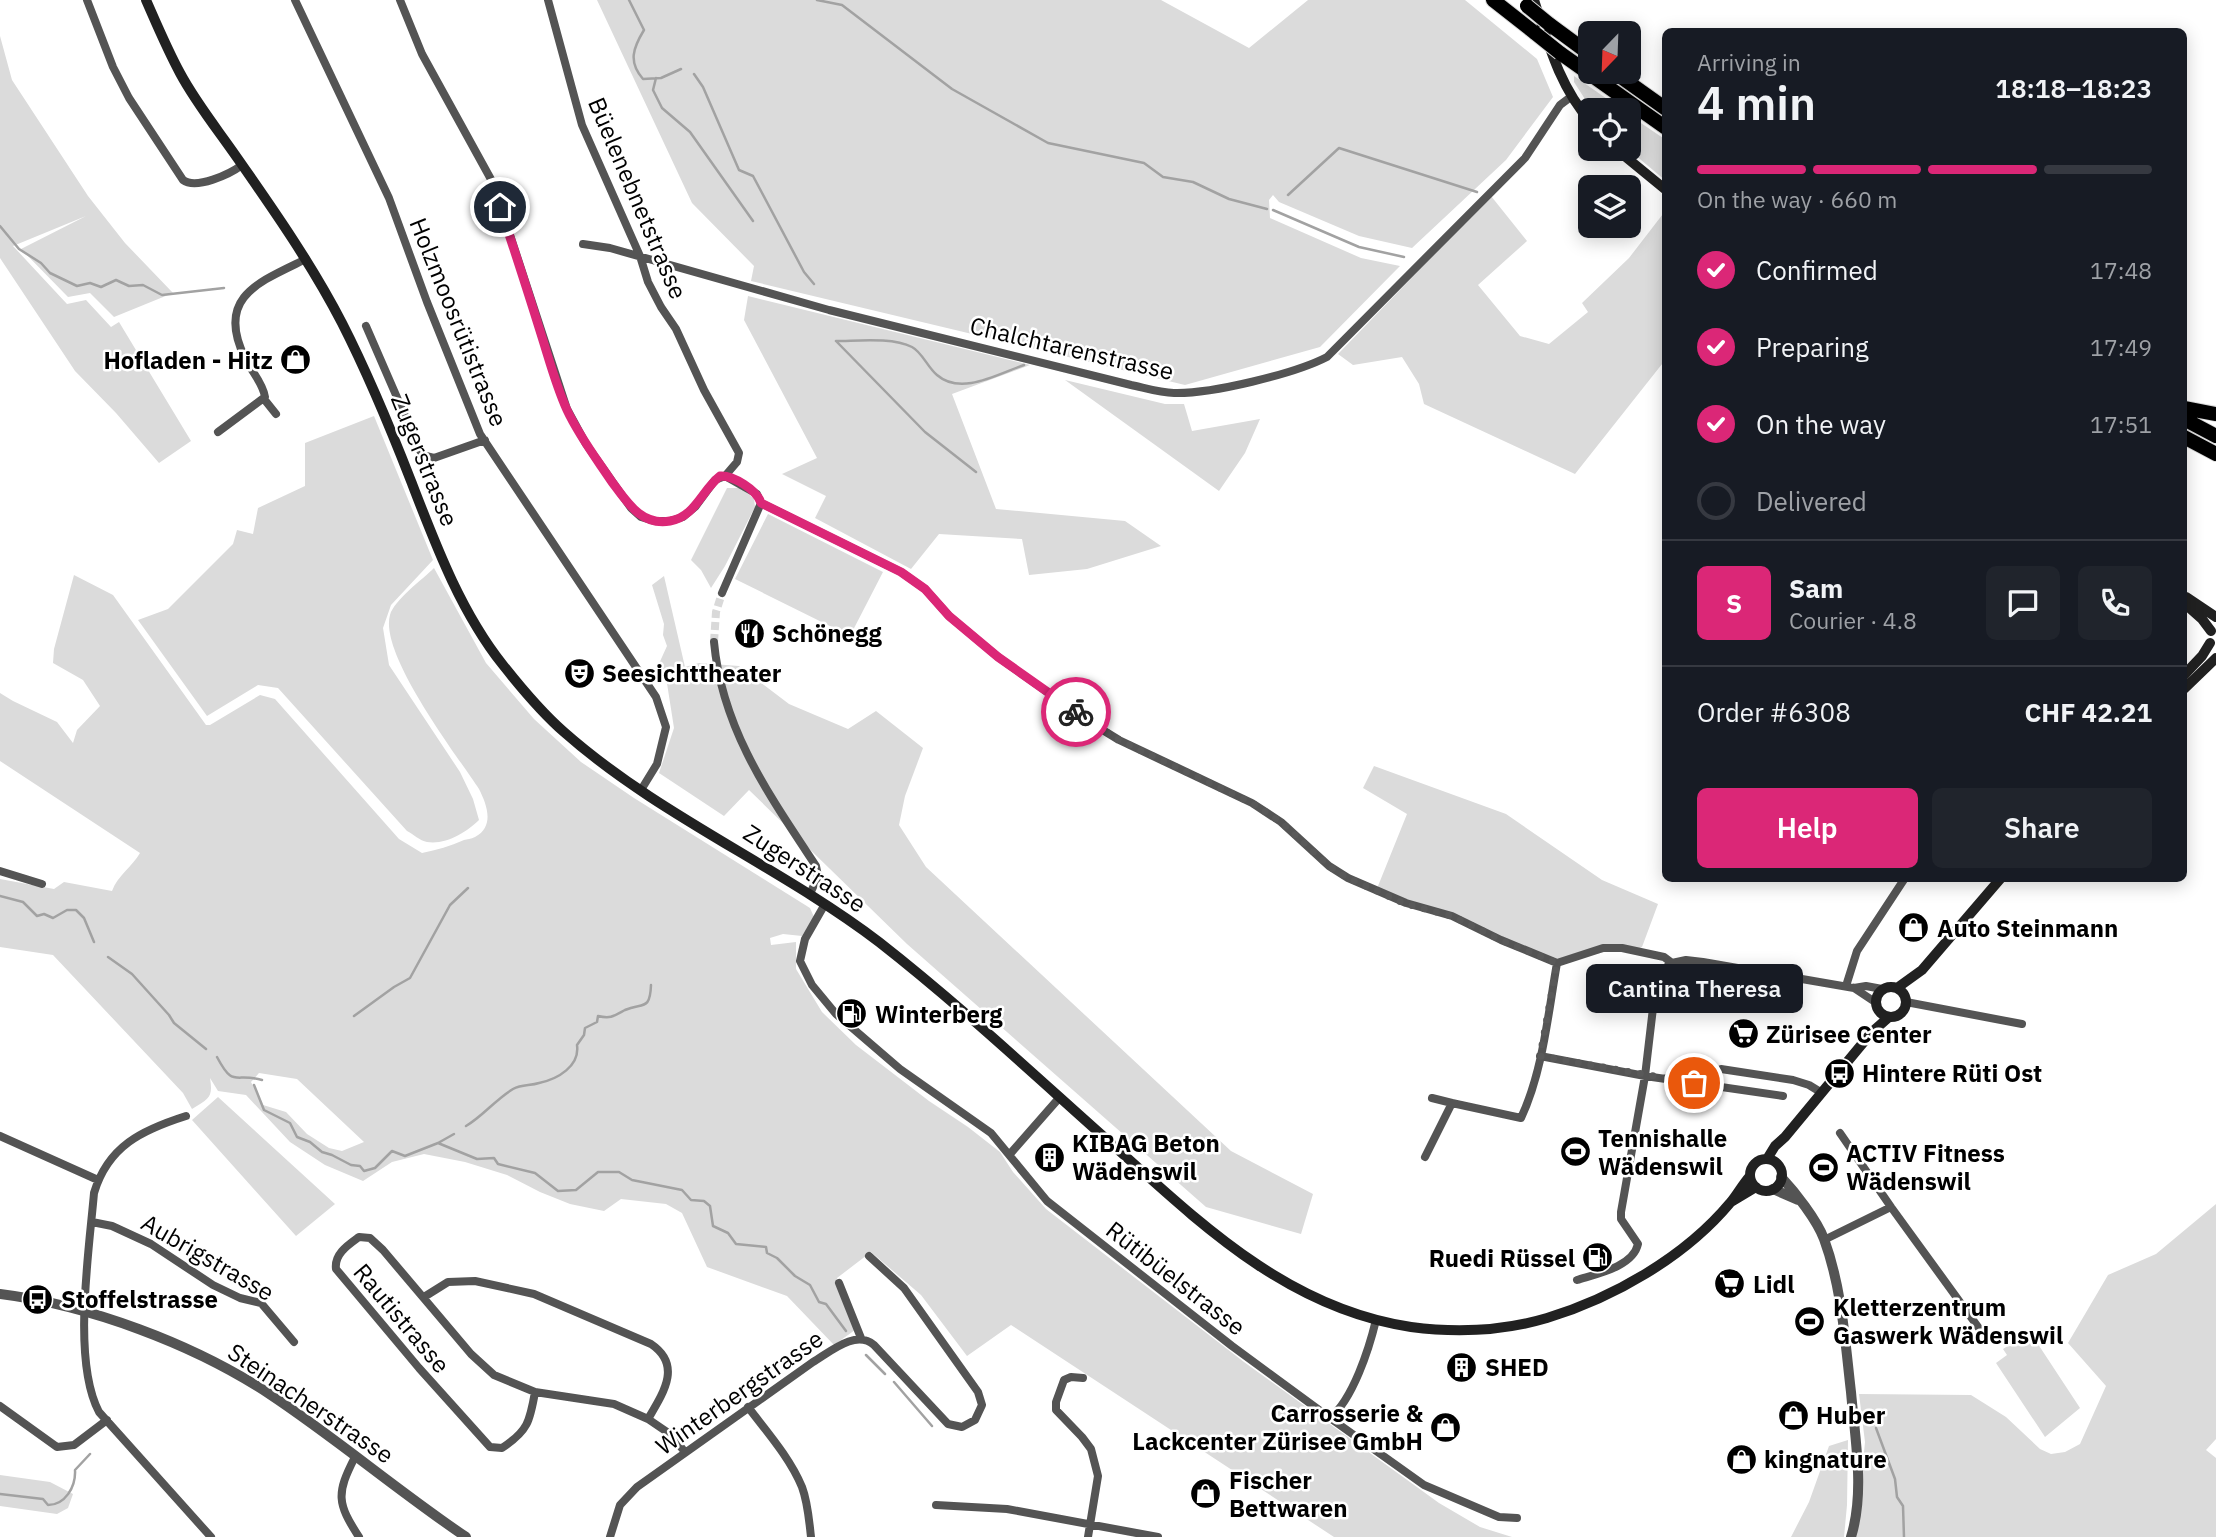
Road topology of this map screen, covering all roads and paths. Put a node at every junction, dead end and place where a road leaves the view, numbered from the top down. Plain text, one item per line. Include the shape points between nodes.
1 (87, 0) edge
2 (146, 0) edge
3 (295, 0) edge
4 (400, 0) edge
5 (548, 0) edge
6 (1493, 0) edge
7 (1527, 2) edge
8 (1578, 45) edge
9 (1631, 84) edge
10 (1572, 96) junction
11 (1578, 104) edge
12 (1662, 106) edge
13 (1662, 125) edge
14 (1631, 161) edge
15 (242, 165) junction
16 (1662, 187) edge
17 (583, 244) dead end
18 (640, 256) junction
19 (306, 259) junction
20 (366, 326) dead end
21 (264, 399) junction
22 (2187, 409) edge
23 (276, 414) dead end
24 (2216, 414) edge
25 (2187, 421) edge
26 (218, 432) dead end
27 (2216, 436) edge
28 (2187, 439) edge
29 (485, 440) junction
30 (2216, 454) edge
31 (725, 476) junction
32 (761, 503) junction
33 (722, 593) tunnel mouth
34 (2187, 598) edge
35 (2187, 606) edge
36 (2216, 617) edge
37 (2213, 637) edge
38 (713, 642) tunnel mouth
39 (2216, 658) edge
40 (2187, 673) edge
41 (2187, 686) edge
42 (641, 790) junction
43 (0, 871) edge
44 (1902, 882) edge
45 (1998, 882) edge
46 (42, 884) dead end
47 (810, 894) junction
48 (825, 904) junction
49 (1557, 963) junction
50 (1672, 963) junction
51 (1922, 970) junction
52 (1850, 987) junction
53 (1897, 988) junction
54 (1882, 989) junction
55 (1906, 1000) junction
56 (1881, 1010) junction
57 (2022, 1024) dead end
58 (1540, 1056) junction
59 (1645, 1076) junction
60 (1694, 1083) junction
61 (1822, 1093) junction
62 (1783, 1096) dead end
63 (1060, 1097) junction
64 (1432, 1098) dead end
65 (1452, 1103) junction
66 (186, 1116) dead end
67 (1840, 1133) dead end
68 (0, 1136) edge
69 (1010, 1154) junction
70 (1425, 1157) dead end
71 (1772, 1161) junction
72 (1749, 1176) junction
73 (1782, 1177) junction
74 (98, 1180) junction
75 (1756, 1187) junction
76 (1773, 1189) junction
77 (1798, 1200) junction
78 (1731, 1202) junction
79 (1891, 1207) junction
80 (92, 1222) junction
81 (1825, 1240) junction
82 (869, 1256) dead end
83 (1577, 1280) dead end
84 (839, 1283) dead end
85 (0, 1294) edge
86 (424, 1297) junction
87 (86, 1311) junction
88 (1376, 1320) junction
89 (1981, 1331) dead end
90 (861, 1338) junction
91 (294, 1342) dead end
92 (1083, 1378) dead end
93 (535, 1392) junction
94 (0, 1406) edge
95 (748, 1407) junction
96 (1330, 1418) junction
97 (648, 1419) junction
98 (107, 1420) junction
99 (685, 1452) junction
100 (355, 1457) junction
101 (936, 1505) dead end
102 (1517, 1518) dead end
103 (1091, 1525) junction
104 (211, 1537) edge
105 (359, 1537) edge
106 (466, 1537) edge
107 (610, 1537) edge
108 (811, 1537) edge
109 (1088, 1537) edge
110 (1158, 1537) edge
111 (1851, 1537) edge

1 - 15 street via 128,98 183,180 194,184
2 - 15 main road, Zugerstrasse via 182,77
3 - 29 street, Holzmoosrütistrasse via 388,198
4 - 31 street via 422,54 493,183 566,409 586,444 631,508 654,521 682,517 715,480
5 - 18 street, Büelenebnetstrasse via 582,125
6 - 13 highway, bridge
7 - 8 highway, bridge
7 - 10 main road
9 - 12 highway
10 - 11 main road
10 - 18 street, Chalchtarenstrasse via 1560,105 1525,158 1327,357 1202,392 1172,393 1131,385 829,310
14 - 16 main road
15 - 19 main road, Zugerstrasse
17 - 18 street, Chalchtarenstrasse
18 - 31 street, Büelenebnetstrasse via 648,282 738,453 737,462
19 - 21 street via 252,287 236,307 239,342 265,392
19 - 42 main road, Zugerstrasse via 362,366 453,580 497,657 538,708
20 - 29 street via 422,455 434,458
21 - 23 street
21 - 26 street
22 - 24 highway
25 - 27 highway
28 - 30 highway
29 - 42 street, Holzmoosrütistrasse via 656,697 666,727 657,764
31 - 32 street via 757,494
32 - 33 street
32 - 49 street via 901,572 998,657 1088,721 1252,803 1348,878 1406,904 1452,916
34 - 36 main road
35 - 37 main road via 2202,618
37 - 40 main road
38 - 47 street via 726,705 748,757 816,866 818,876
39 - 41 main road
42 - 47 main road, Zugerstrasse
43 - 46 street
44 - 52 street via 1857,951
45 - 51 main road
47 - 48 main road, Zugerstrasse
48 - 63 main road, Zugerstrasse via 947,998
48 - 69 street, Rütibüelstrasse via 805,939 800,961 825,1001 900,1069 991,1133
49 - 50 street via 1604,948 1635,950
49 - 58 street
50 - 52 street via 1703,962
50 - 59 street via 1657,980
51 - 53 main road
51 - 55 main road
52 - 54 street
52 - 56 street
53 - 54 main road
53 - 55 main road
54 - 56 main road
55 - 56 main road via 1902,1012 1894,1017
55 - 57 street
56 - 61 main road via 1872,1032
58 - 59 street
58 - 65 street via 1521,1118
59 - 60 street
59 - 83 street via 1622,1212 1637,1251 1619,1264
60 - 61 street via 1721,1069 1793,1080
60 - 62 street
61 - 71 main road via 1785,1137
63 - 69 street
63 - 88 main road, Zugerstrasse via 1183,1207 1251,1260 1301,1292
64 - 65 street
65 - 70 street
66 - 74 street via 133,1138
67 - 79 street
68 - 74 street
69 - 96 street, Rütibüelstrasse via 1047,1202
71 - 72 main road via 1761,1159 1753,1164
71 - 73 main road
72 - 75 main road
72 - 78 main road, Zugerstrasse
73 - 76 main road
73 - 77 street
74 - 80 street
75 - 76 main road
75 - 78 main road, Zugerstrasse
76 - 77 street
77 - 81 street
78 - 88 main road, Zugerstrasse via 1692,1240 1655,1267 1579,1308 1487,1330 1427,1329
79 - 81 street
79 - 89 street
80 - 87 street
80 - 91 street, Aubrigstrasse via 150,1244 213,1285 261,1303
81 - 111 street via 1838,1293 1853,1411 1858,1487
82 - 90 street, Winterbergstrasse via 904,1288 978,1392 979,1416 962,1427 948,1424 874,1345
84 - 90 street
85 - 87 street, Steinacherstrasse
86 - 93 street, Rautistrasse via 482,1365
86 - 93 street, Rautistrasse via 370,1238 359,1237 336,1259 336,1269 490,1447 502,1448 523,1432
86 - 97 street via 448,1282 475,1281 534,1294 651,1344 663,1352 669,1367
87 - 98 street via 89,1389
87 - 100 street, Steinacherstrasse via 213,1361 268,1393
88 - 96 street via 1344,1404
90 - 95 street, Winterbergstrasse via 813,1362
92 - 103 street via 1064,1380 1055,1406 1091,1449 1098,1476
93 - 97 street via 614,1404
94 - 98 street via 57,1447 74,1445
95 - 99 street, Winterbergstrasse
95 - 108 street via 802,1487
96 - 102 street, Rütibüelstrasse via 1424,1485 1499,1517
97 - 99 street
98 - 104 street
99 - 107 street, Winterbergstrasse via 628,1495 615,1515
100 - 105 street via 341,1506
100 - 106 street, Steinacherstrasse
101 - 103 street via 1007,1509
103 - 109 street
103 - 110 street

